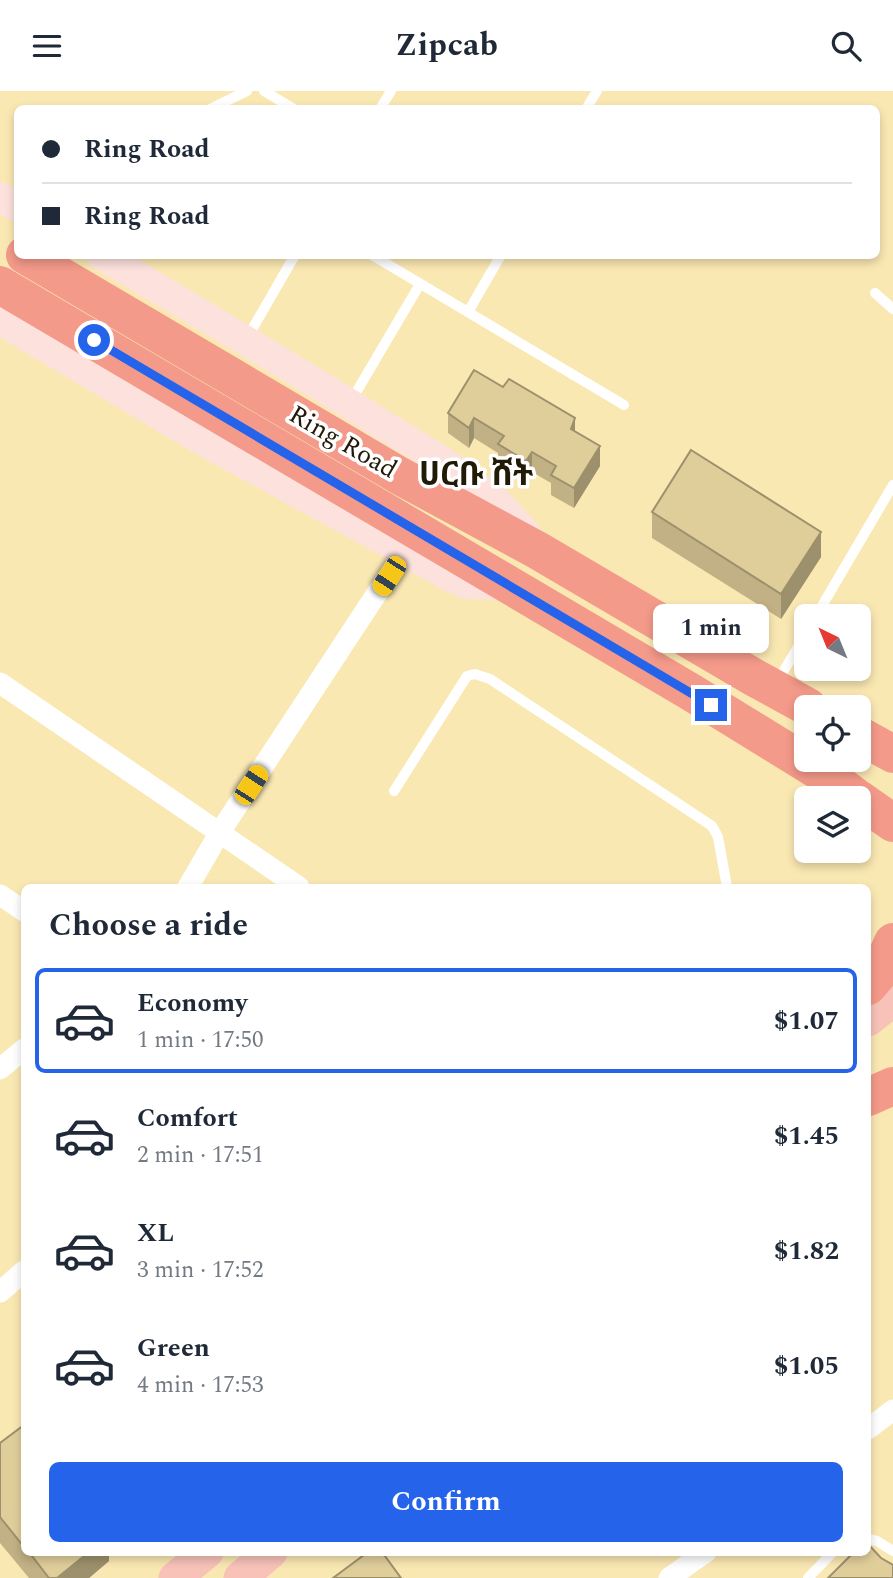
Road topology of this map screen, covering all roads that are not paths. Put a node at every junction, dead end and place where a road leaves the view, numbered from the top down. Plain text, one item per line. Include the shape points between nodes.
1 (247, 91) edge
2 (264, 91) edge
3 (218, 105) edge
4 (287, 105) edge
5 (32, 259) edge
6 (108, 259) edge
7 (293, 259) edge
8 (379, 259) edge
9 (499, 259) edge
10 (420, 283) junction
11 (0, 285) edge
12 (875, 293) dead end
13 (893, 309) edge
14 (468, 312) junction
15 (0, 320) edge
16 (246, 340) junction
17 (349, 404) junction
18 (624, 405) dead end
19 (893, 485) edge
20 (537, 551) junction
21 (404, 552) junction
22 (509, 585) junction
23 (823, 604) edge
24 (794, 654) edge
25 (0, 683) edge
26 (774, 688) junction
27 (794, 699) edge
28 (871, 742) edge
29 (893, 754) edge
30 (394, 791) dead end
31 (878, 815) edge
32 (220, 832) junction
33 (190, 884) edge
34 (295, 884) edge
35 (727, 884) edge
36 (0, 895) edge
37 (21, 909) edge
38 (893, 942) edge
39 (871, 983) edge
40 (893, 1000) edge
41 (871, 1018) edge
42 (21, 1052) edge
43 (893, 1065) edge
44 (0, 1069) edge
45 (871, 1082) edge
46 (893, 1086) edge
47 (871, 1096) edge
48 (21, 1274) edge
49 (0, 1292) edge
50 (893, 1410) edge
51 (871, 1427) edge
52 (871, 1540) edge
53 (893, 1551) edge
54 (202, 1556) edge
55 (266, 1556) edge
56 (700, 1556) edge
57 (829, 1556) edge
58 (175, 1578) edge
59 (240, 1578) edge
60 (669, 1578) edge
61 (808, 1578) edge

1 - 3 lane
2 - 4 lane
5 - 20 highway, Ring Road via 400,476
6 - 16 street
7 - 16 lane
8 - 10 lane
9 - 14 lane
10 - 14 lane
10 - 17 lane
11 - 22 highway, Ring Road
12 - 13 lane
14 - 18 lane
15 - 21 street via 200,439
16 - 17 street
17 - 20 street via 489,496 522,528
19 - 23 lane
20 - 26 highway, Ring Road
21 - 22 street via 467,584
21 - 32 street
22 - 31 highway, Ring Road via 832,779
24 - 26 lane
25 - 32 street
26 - 27 highway, Ring Road
28 - 29 highway
30 - 35 lane via 467,676 475,674 490,679 712,826 719,837
32 - 33 street
32 - 34 street
36 - 37 street
38 - 39 highway
40 - 41 main road
42 - 44 street
43 - 45 main road
46 - 47 highway
48 - 49 street
50 - 51 street
52 - 53 lane
54 - 58 main road
55 - 59 main road
56 - 60 street
57 - 61 lane

